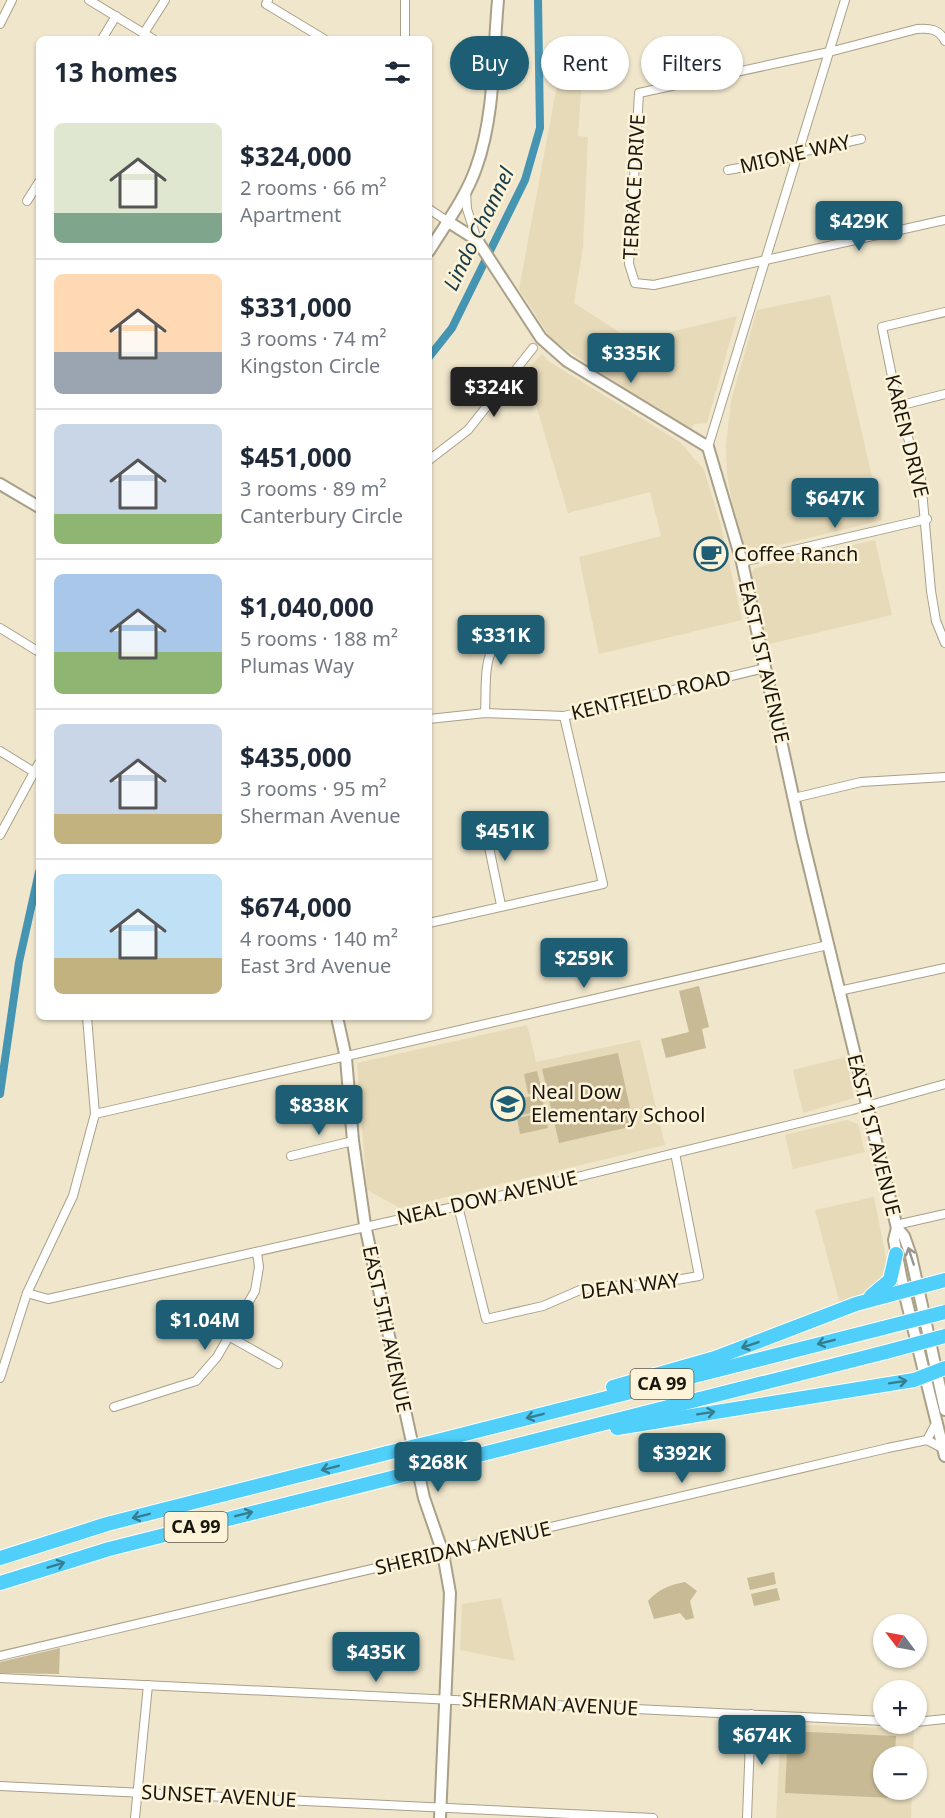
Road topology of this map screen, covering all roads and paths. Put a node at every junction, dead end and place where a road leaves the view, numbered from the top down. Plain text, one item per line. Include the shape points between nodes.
1 (12, 0) edge
2 (89, 0) edge
3 (165, 0) edge
4 (268, 0) edge
5 (405, 0) edge
6 (498, 0) edge
7 (845, 0) edge
8 (116, 16) junction
9 (0, 24) edge
10 (144, 33) junction
11 (104, 36) edge
12 (148, 36) edge
13 (319, 36) edge
14 (405, 36) edge
15 (945, 41) edge
16 (829, 52) junction
17 (861, 139) dead end
18 (801, 152) junction
19 (728, 170) dead end
20 (36, 187) edge
21 (466, 187) junction
22 (27, 201) dead end
23 (432, 211) edge
24 (945, 220) edge
25 (447, 221) junction
26 (477, 240) junction
27 (432, 246) edge
28 (768, 259) junction
29 (945, 312) edge
30 (533, 348) dead end
31 (945, 394) edge
32 (898, 406) junction
33 (708, 447) junction
34 (432, 458) edge
35 (0, 484) edge
36 (36, 505) edge
37 (927, 519) junction
38 (742, 562) junction
39 (532, 627) dead end
40 (0, 628) edge
41 (945, 642) edge
42 (36, 650) edge
43 (765, 668) junction
44 (484, 713) junction
45 (564, 716) junction
46 (432, 719) edge
47 (0, 751) edge
48 (36, 768) edge
49 (34, 772) junction
50 (945, 777) edge
51 (794, 798) junction
52 (484, 823) dead end
53 (0, 835) edge
54 (501, 906) junction
55 (432, 921) edge
56 (828, 945) junction
57 (945, 968) edge
58 (839, 991) junction
59 (87, 1020) edge
60 (338, 1020) edge
61 (346, 1058) junction
62 (945, 1084) edge
63 (866, 1105) junction
64 (95, 1114) junction
65 (352, 1142) junction
66 (675, 1153) junction
67 (291, 1156) dead end
68 (458, 1206) junction
69 (945, 1214) edge
70 (365, 1225) junction
71 (896, 1227) junction
72 (257, 1252) junction
73 (897, 1254) junction
74 (945, 1281) edge
75 (919, 1287) junction
76 (904, 1291) junction
77 (27, 1293) junction
78 (856, 1304) junction
79 (945, 1312) edge
80 (945, 1336) edge
81 (230, 1337) junction
82 (278, 1364) dead end
83 (935, 1371) edge
84 (0, 1378) edge
85 (114, 1407) dead end
86 (564, 1408) junction
87 (945, 1410) edge
88 (936, 1423) junction
89 (565, 1433) junction
90 (927, 1440) junction
91 (944, 1452) edge
92 (443, 1553) junction
93 (0, 1558) edge
94 (0, 1583) edge
95 (0, 1656) edge
96 (0, 1678) edge
97 (148, 1685) junction
98 (446, 1700) junction
99 (751, 1714) junction
100 (945, 1719) edge
101 (873, 1720) edge
102 (927, 1721) edge
103 (0, 1786) edge
104 (136, 1792) junction
105 (440, 1813) edge
106 (135, 1818) edge
107 (653, 1818) edge
108 (747, 1818) edge

1 - 9 street
2 - 8 street
3 - 10 street
4 - 13 street via 266,4
5 - 14 street
6 - 21 street via 487,124 476,169
7 - 16 street
8 - 10 street
8 - 11 street
10 - 12 street
15 - 16 street, TERRACE DRIVE via 938,31 917,29
16 - 18 street
16 - 28 street, TERRACE DRIVE via 639,93 629,264 635,283 654,285
17 - 18 street, MIONE WAY
18 - 19 street, MIONE WAY via 778,161
18 - 28 street
20 - 22 street
21 - 25 street
21 - 26 street via 467,209
23 - 25 street
24 - 28 street, TERRACE DRIVE
25 - 26 street
25 - 27 street
26 - 33 street via 541,338 567,361
28 - 33 street
29 - 32 street, KAREN DRIVE via 882,327
30 - 34 street via 468,430
31 - 32 street
32 - 37 street, KAREN DRIVE via 921,479
33 - 38 street, EAST 1ST AVENUE
35 - 36 street
37 - 38 street
37 - 41 street, KAREN DRIVE via 931,591 936,621
38 - 43 street, EAST 1ST AVENUE
39 - 44 street via 504,634 492,648
40 - 42 street
43 - 45 street, KENTFIELD ROAD
43 - 51 street, EAST 1ST AVENUE
44 - 45 street, KENTFIELD ROAD
44 - 46 street, KENTFIELD ROAD
45 - 54 street via 603,884
47 - 49 street
48 - 49 street
49 - 53 street
50 - 51 street via 861,782
51 - 56 street, EAST 1ST AVENUE
52 - 54 street
54 - 55 street
56 - 58 street, EAST 1ST AVENUE
56 - 61 street
57 - 58 street
58 - 63 street, EAST 1ST AVENUE
59 - 64 street
60 - 61 street, EAST 5TH AVENUE
61 - 64 street
61 - 65 street, EAST 5TH AVENUE
62 - 63 street, NEAL DOW AVENUE
63 - 66 street, NEAL DOW AVENUE
63 - 71 street, EAST 1ST AVENUE
64 - 77 street via 73,1196
65 - 67 street
65 - 70 street, EAST 5TH AVENUE
66 - 68 street, NEAL DOW AVENUE
66 - 68 street, DEAN WAY via 699,1276 580,1290 543,1306 486,1319
68 - 70 street, NEAL DOW AVENUE
69 - 71 street
70 - 72 street, NEAL DOW AVENUE
70 - 92 street, EAST 5TH AVENUE via 424,1498
71 - 73 street, EAST 1ST AVENUE
75 -> 71 street, EAST 1ST AVENUE via 904,1236
72 - 77 street, NEAL DOW AVENUE via 48,1299
72 - 81 street via 255,1291
73 - 76 street, EAST 1ST AVENUE
73 - 78 highway via 885,1287
74 - 75 highway
75 - 76 highway
75 - 83 street, EAST 1ST AVENUE
76 - 78 highway
76 - 83 street, EAST 1ST AVENUE
77 - 84 street
78 -> 86 highway via 715,1358 579,1399
79 -> 86 highway, CA 99, bridge
80 - 89 highway, CA 99, bridge
81 - 82 street
81 - 85 street via 196,1381
83 - 87 street, EAST 1ST AVENUE
83 - 88 street, EAST 1ST AVENUE
89 -> 83 highway via 912,1380
86 -> 93 highway, CA 99, bridge via 107,1524
88 - 90 street
88 - 91 street, EAST 1ST AVENUE
94 -> 89 highway, CA 99, bridge via 110,1549
90 - 91 street
90 - 92 street, SHERIDAN AVENUE
92 - 95 street, SHERIDAN AVENUE
92 - 98 street, EAST 5TH AVENUE via 450,1602
96 - 97 street, SHERMAN AVENUE
97 - 98 street, SHERMAN AVENUE
97 - 104 street
98 - 99 street, SHERMAN AVENUE
98 - 105 street, EAST 5TH AVENUE
99 - 101 street, SHERMAN AVENUE
99 - 108 street
100 - 102 street
103 - 104 street, SUNSET AVENUE
104 - 105 street, SUNSET AVENUE
104 - 106 street
105 - 107 street, SUNSET AVENUE

